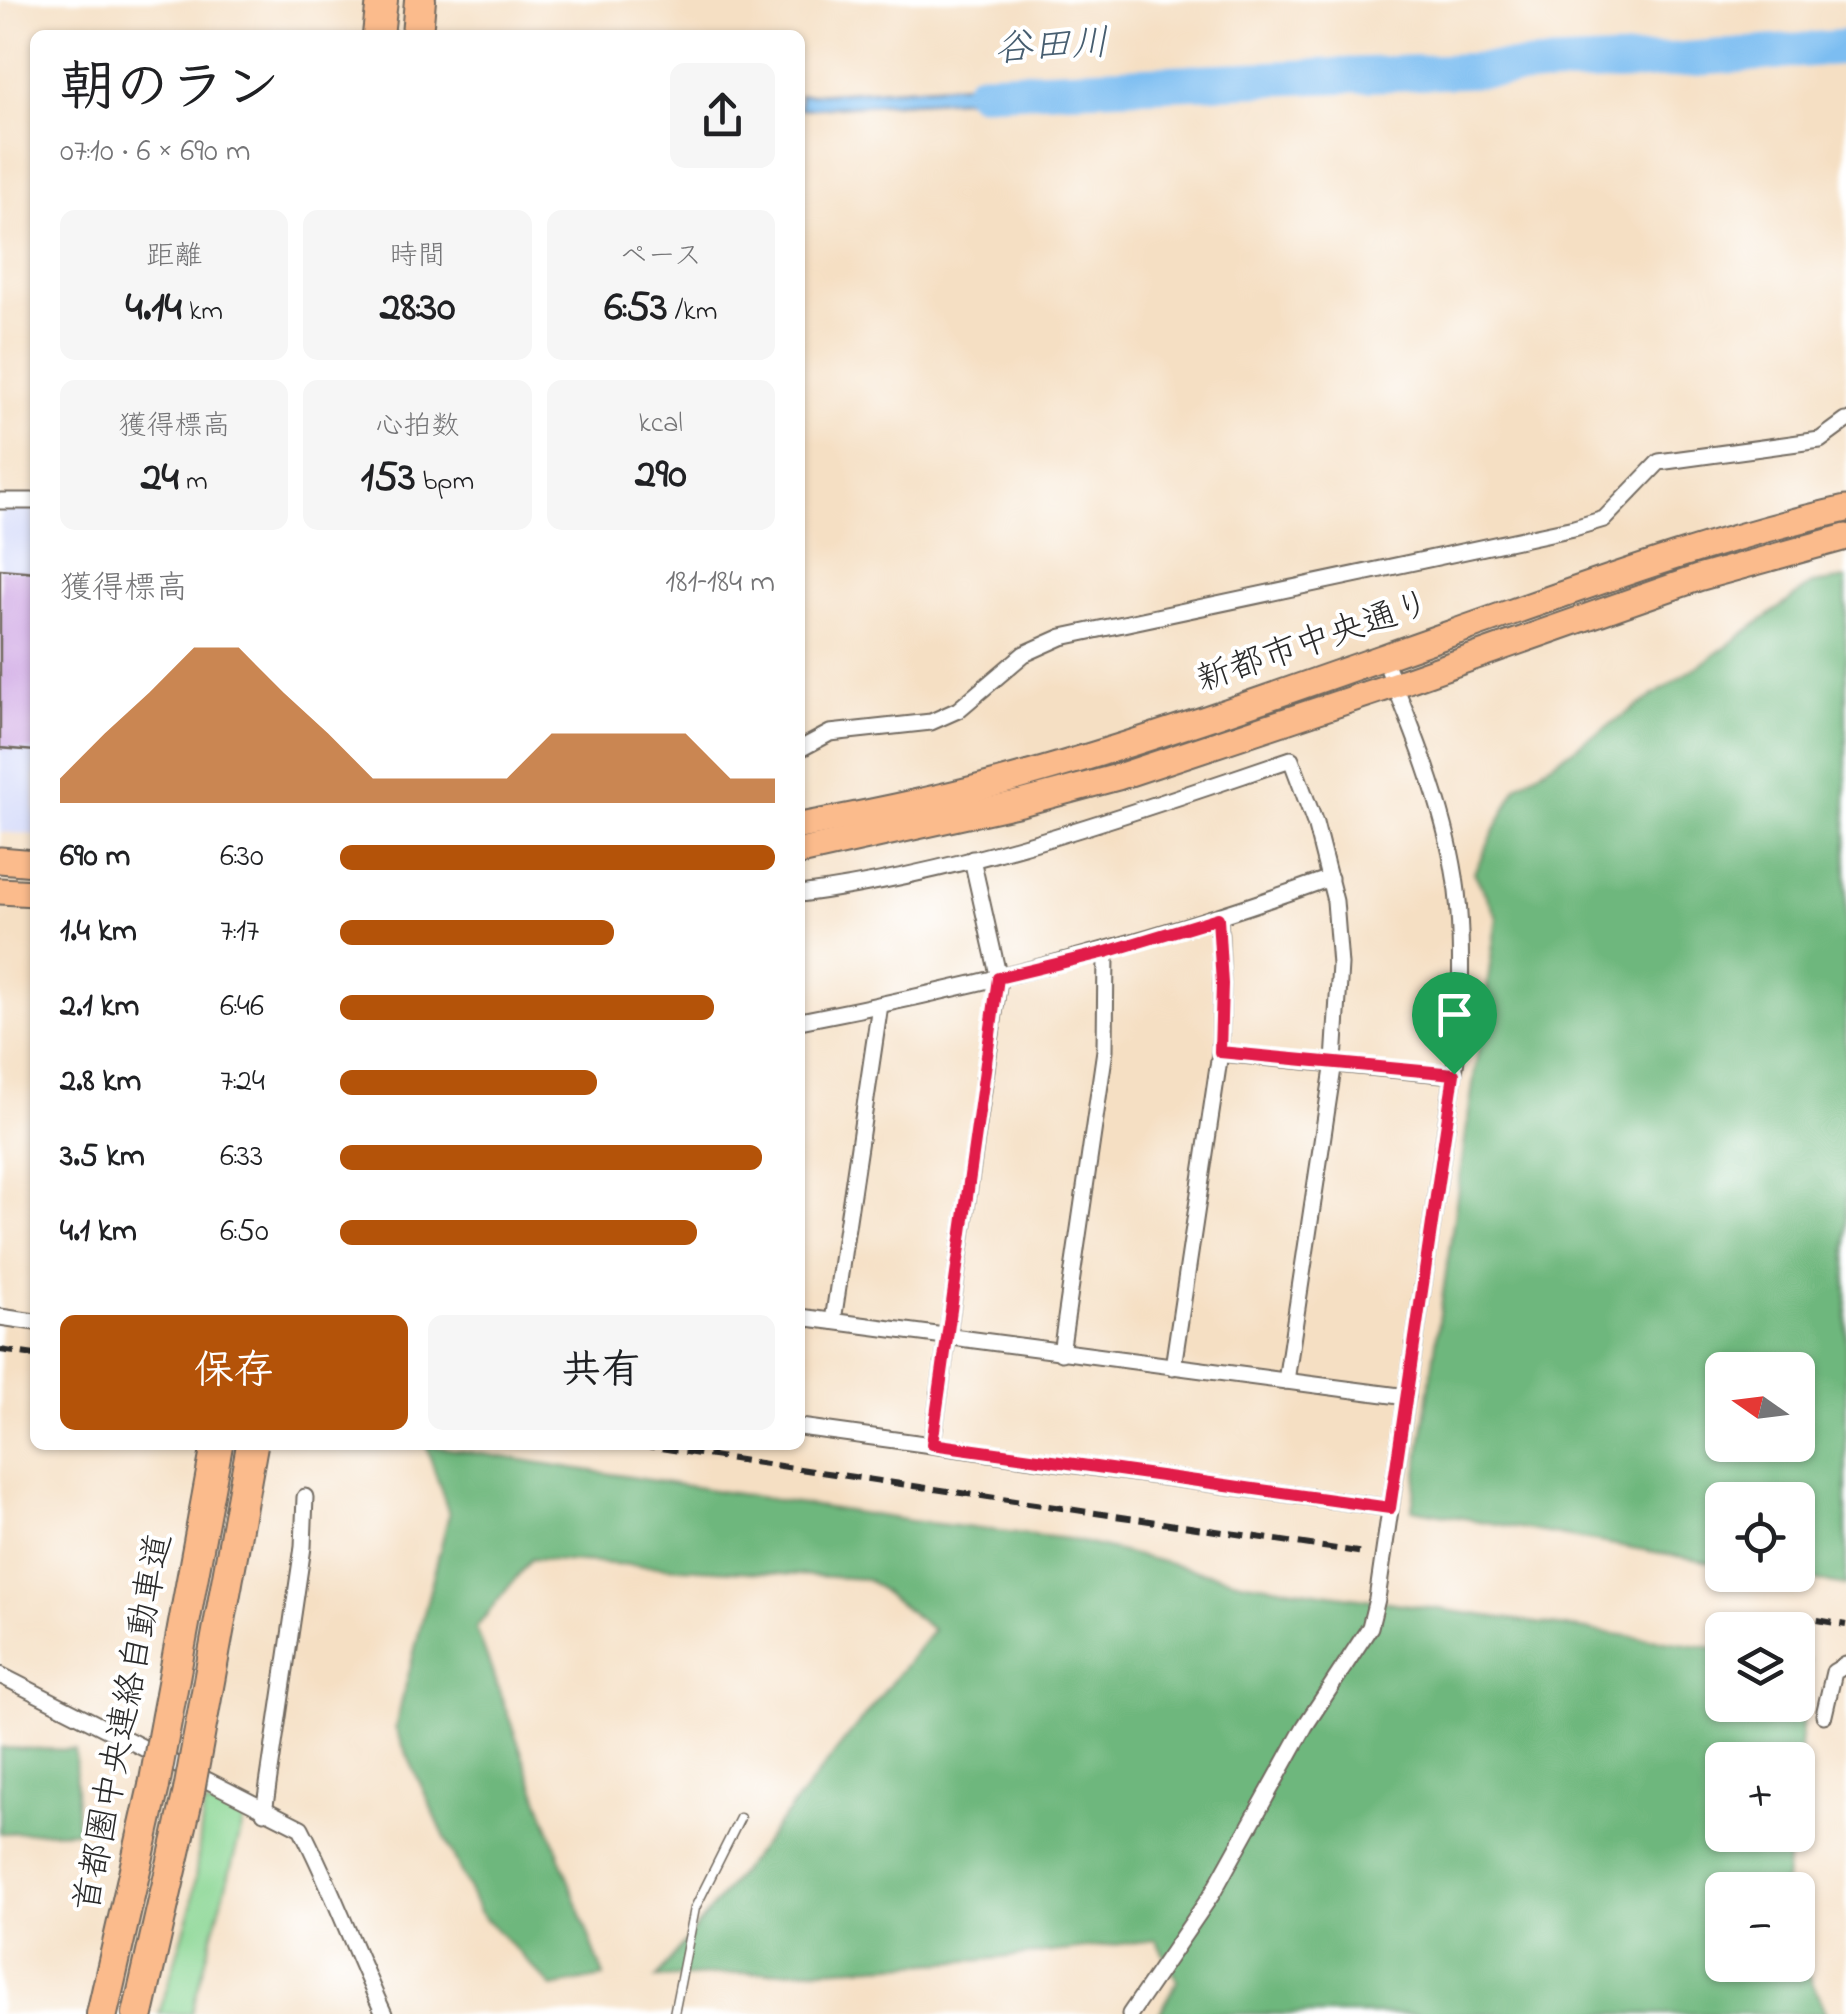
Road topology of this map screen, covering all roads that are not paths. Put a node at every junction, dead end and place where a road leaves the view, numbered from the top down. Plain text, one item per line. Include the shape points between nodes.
1 (382, 0) edge
2 (420, 0) edge
3 (379, 30) edge
4 (417, 30) edge
5 (1846, 420) edge
6 (0, 502) edge
7 (30, 502) edge
8 (1846, 509) edge
9 (1846, 537) edge
10 (1383, 656) junction
11 (1394, 685) junction
12 (805, 745) edge
13 (805, 825) edge
14 (805, 851) edge
15 (0, 860) edge
16 (972, 860) junction
17 (30, 862) edge
18 (1330, 878) junction
19 (0, 891) edge
20 (30, 893) edge
21 (805, 893) edge
22 (1218, 918) junction
23 (1106, 952) junction
24 (998, 978) junction
25 (880, 1006) junction
26 (805, 1020) edge
27 (1220, 1052) junction
28 (1334, 1062) junction
29 (1454, 1074) junction
30 (0, 1317) edge
31 (805, 1318) edge
32 (30, 1321) edge
33 (832, 1321) junction
34 (947, 1337) junction
35 (1061, 1352) junction
36 (1173, 1366) junction
37 (1286, 1381) junction
38 (1408, 1397) junction
39 (805, 1428) edge
40 (932, 1444) junction
41 (215, 1450) edge
42 (251, 1450) edge
43 (305, 1497) dead end
44 (1390, 1508) junction
45 (1846, 1664) edge
46 (0, 1675) edge
47 (1824, 1715) dead end
48 (264, 1812) junction
49 (740, 1818) dead end
50 (102, 2014) edge
51 (138, 2014) edge
52 (384, 2014) edge
53 (674, 2014) edge
54 (1130, 2014) edge

1 - 3 highway
2 - 4 highway
5 - 12 street via 1820,440 1659,462 1604,519 1574,528 1062,636 1024,654 958,710 930,722 830,732
6 - 7 street
8 - 10 main road, 新都市中央通り via 1702,547
9 - 11 main road, 新都市中央通り via 1698,578
10 - 11 street
10 - 13 main road, 新都市中央通り via 1022,776
11 - 14 main road, 新都市中央通り via 1118,777
11 - 29 street via 1455,876 1461,944
15 - 17 main road
16 - 18 street via 1292,759
16 - 21 street
16 - 24 street
18 - 22 street
18 - 28 street via 1340,965
19 - 20 main road
22 - 23 street
22 - 27 street
23 - 24 street
23 - 35 street via 1105,1050
24 - 25 street
24 - 34 street
25 - 26 street
25 - 33 street
27 - 28 street
27 - 36 street
28 - 29 street
28 - 37 street
29 - 38 street
30 - 32 street
31 - 33 street
33 - 34 street
34 - 35 street
34 - 40 street
35 - 36 street
36 - 37 street
37 - 38 street
38 - 44 street
39 - 40 street
40 - 44 street
41 - 50 highway, 首都圏中央連絡自動車道, bridge via 154,1786
42 - 51 highway, 首都圏中央連絡自動車道, bridge via 189,1791
43 - 48 street
44 - 54 street via 1370,1627 1305,1726 1212,1894
45 - 47 street via 1834,1672
46 - 48 street
48 - 52 street via 301,1828
49 - 53 lane via 696,1908

